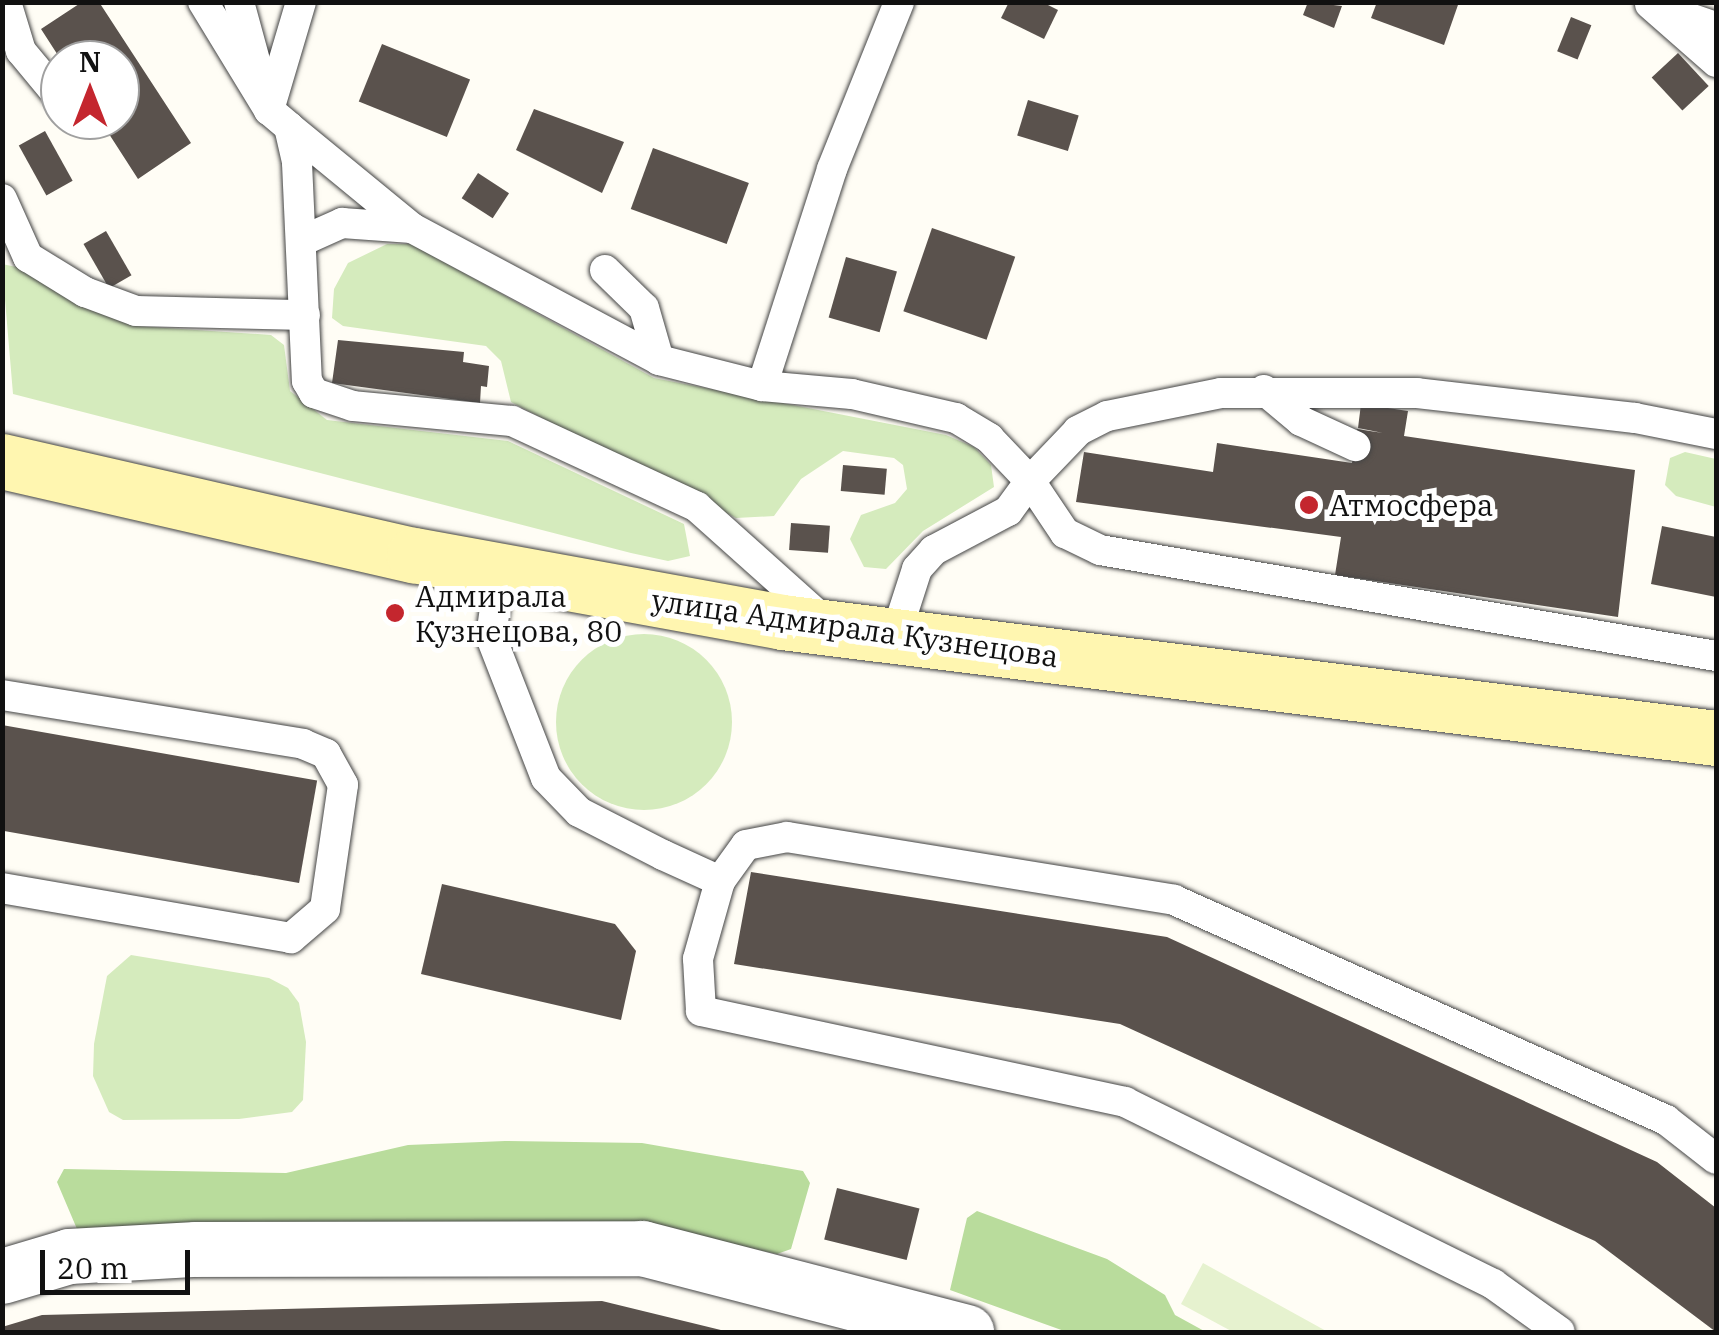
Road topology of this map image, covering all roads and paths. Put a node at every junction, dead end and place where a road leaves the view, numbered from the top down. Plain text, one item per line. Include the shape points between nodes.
1 (6, 2) edge
2 (202, 2) edge
3 (238, 2) edge
4 (301, 2) edge
5 (899, 2) edge
6 (1647, 4) edge
7 (1716, 27) edge
8 (1716, 62) edge
9 (40, 74) edge
10 (279, 118) junction
11 (2, 199) edge
12 (412, 228) junction
13 (304, 240) junction
14 (606, 270) dead end
15 (304, 315) junction
16 (660, 360) junction
17 (762, 386) junction
18 (1264, 390) junction
19 (1716, 434) edge
20 (1355, 446) dead end
21 (2, 461) edge
22 (1030, 481) junction
23 (500, 572) junction
24 (833, 629) junction
25 (895, 638) junction
26 (1716, 656) edge
27 (2, 695) edge
28 (1716, 738) edge
29 (720, 882) junction
30 (2, 888) edge
31 (1716, 1159) edge
32 (2, 1276) edge
33 (966, 1332) edge
34 (1560, 1332) edge

1 - 9 lane via 21,51
2 - 10 lane
3 - 10 lane
4 - 10 lane
5 - 17 lane via 832,169
6 - 7 lane
6 - 8 lane
10 - 12 lane
10 - 13 lane
11 - 15 lane via 28,257 84,292 136,310
12 - 13 lane via 342,223
12 - 16 lane
13 - 15 lane
14 - 16 lane via 644,308
15 - 24 lane via 307,381 314,393 352,406 512,421 697,507
16 - 17 lane
17 - 22 lane via 852,394 956,418 1010,452
18 - 19 lane via 1417,393
18 - 20 lane via 1301,421
18 - 22 lane via 1152,402 1107,416 1078,431
21 - 23 main road, улица Адмирала Кузнецова
22 - 25 lane via 1008,510 934,550 916,570
22 - 26 lane via 1066,533 1100,550
23 - 24 main road, улица Адмирала Кузнецова
23 - 29 lane via 490,637 546,778 592,820
24 - 25 main road, улица Адмирала Кузнецова
25 - 28 main road, улица Адмирала Кузнецова
27 - 30 lane via 303,744 326,754 344,785 324,909 290,938
29 - 31 lane via 746,845 787,838 1174,900 1666,1120
29 - 34 lane via 698,958 701,1011 1125,1102 1493,1284
32 - 33 street via 69,1256 178,1250 343,1244 642,1248

